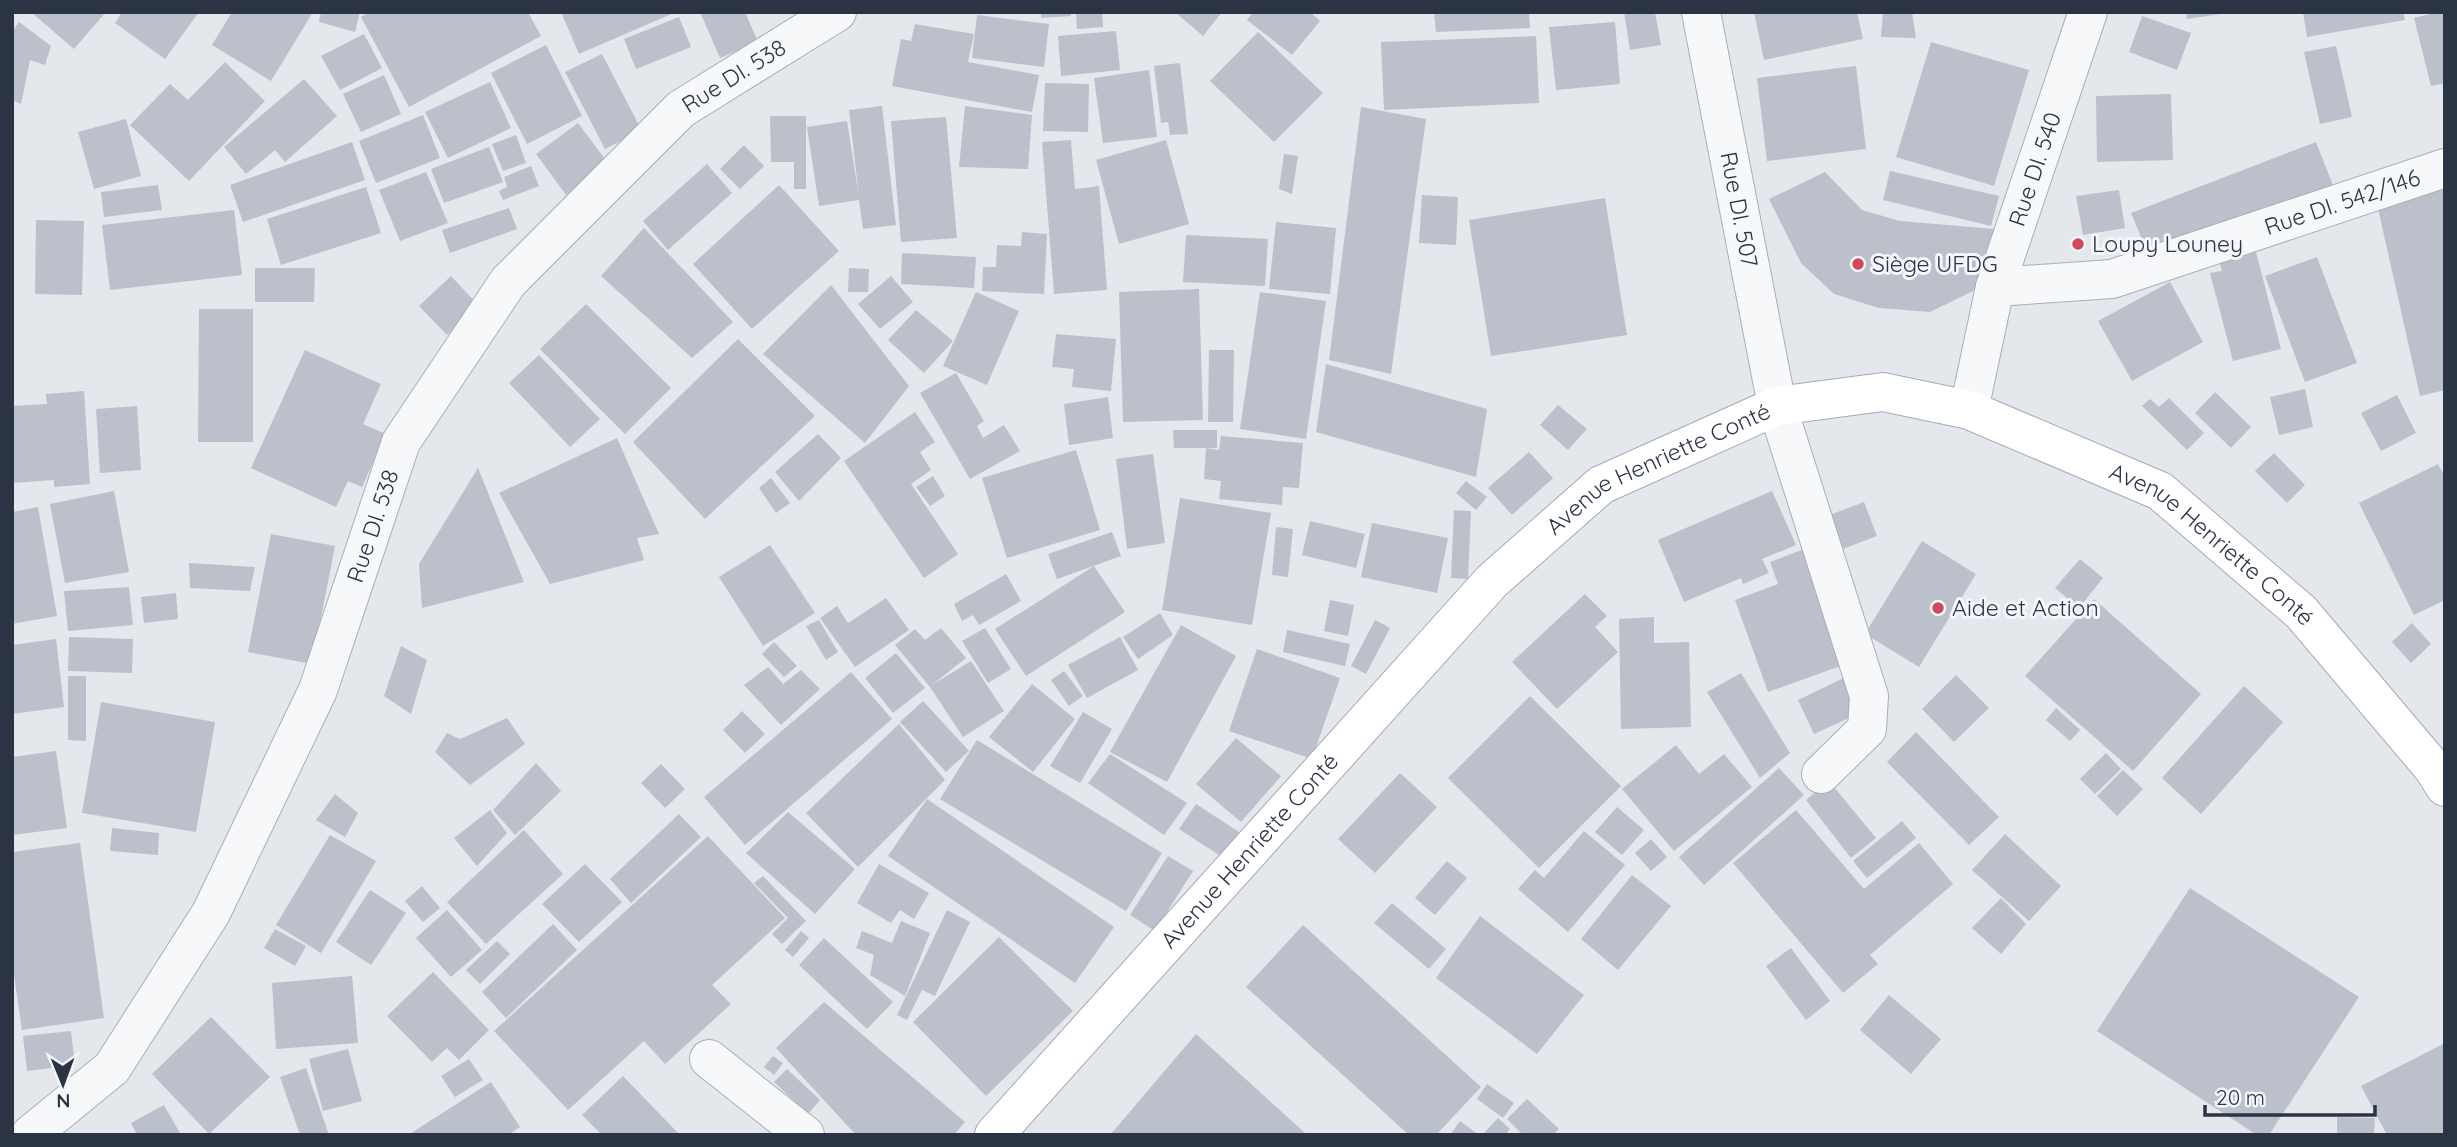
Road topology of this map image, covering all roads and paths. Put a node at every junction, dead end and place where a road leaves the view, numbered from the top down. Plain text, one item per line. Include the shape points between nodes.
1 (837, 12) edge
2 (1701, 12) edge
3 (2088, 12) edge
4 (2445, 168) edge
5 (1995, 286) junction
6 (1777, 406) junction
7 (1969, 410) junction
8 (1821, 774) dead end
9 (2445, 787) edge
10 (709, 1059) dead end
11 (30, 1135) edge
12 (805, 1135) edge
13 (994, 1135) edge

1 - 11 street, Rue DI. 538 via 681,109 508,282 401,442 318,690 211,913 112,1068
2 - 6 street, Rue DI. 507
3 - 5 street, Rue DI. 540
4 - 5 street, Rue DI. 542/146 via 2112,279
5 - 7 street, Rue DI. 540
6 - 7 main road, Avenue Henriette Conté via 1883,392
6 - 8 street, Rue DI. 507 via 1869,696 1867,729
6 - 13 main road, Avenue Henriette Conté via 1601,485 1492,580
7 - 9 main road, Avenue Henriette Conté via 2160,491 2301,612
10 - 12 street

